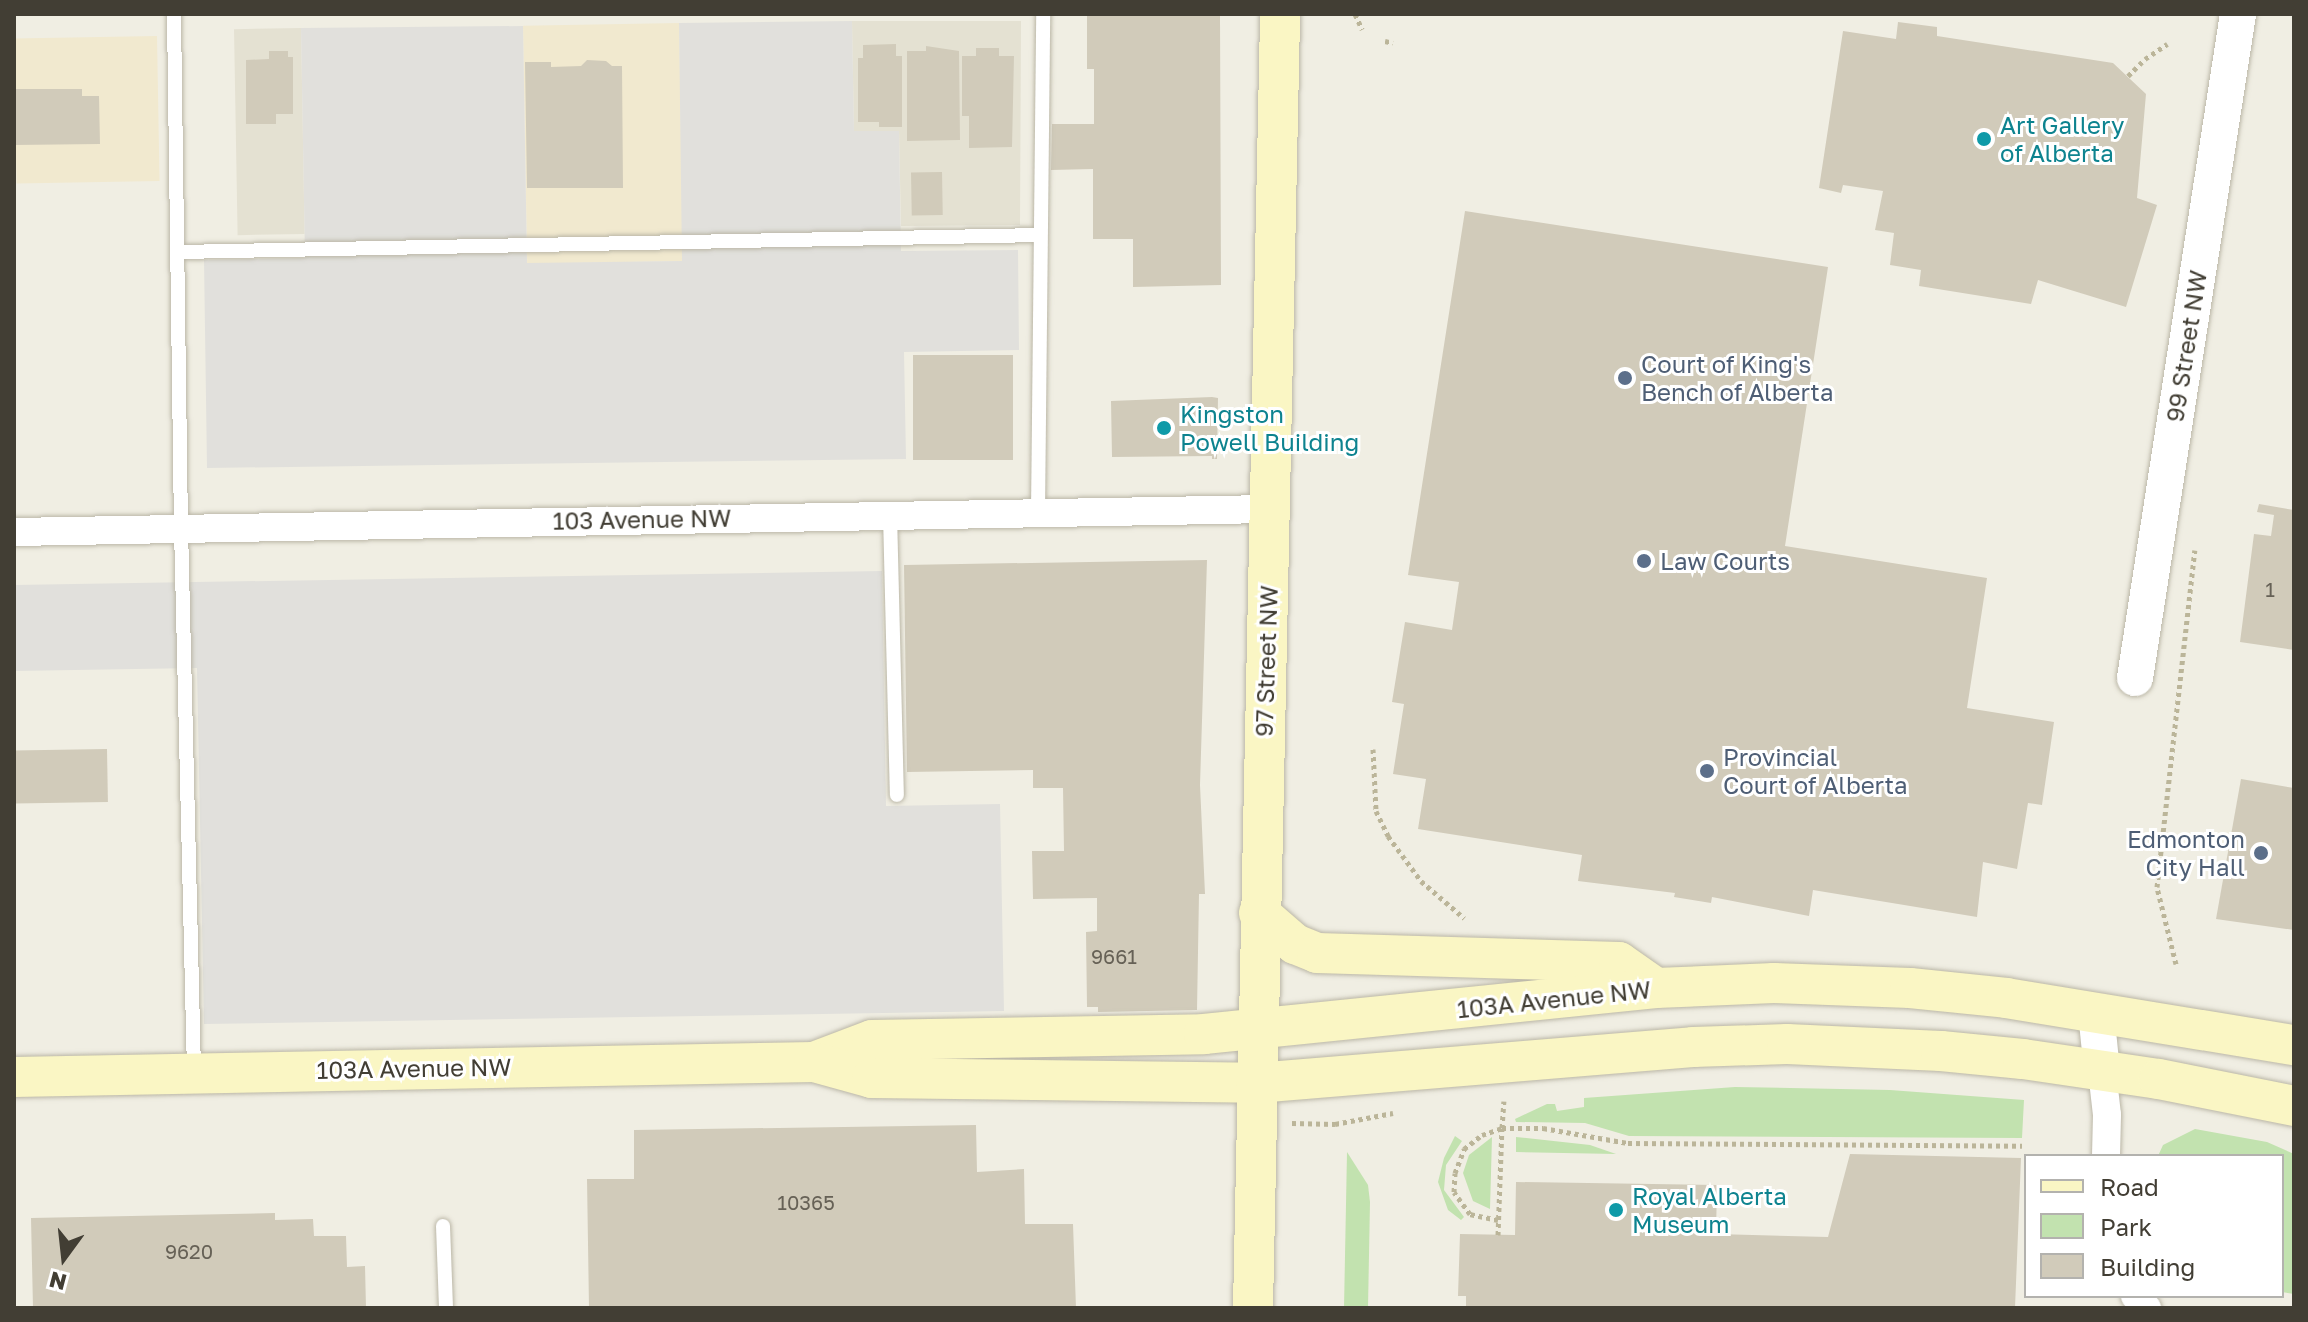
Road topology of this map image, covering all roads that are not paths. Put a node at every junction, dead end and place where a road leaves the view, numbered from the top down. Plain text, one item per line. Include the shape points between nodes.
1 (174, 14) edge
2 (1043, 14) edge
3 (1280, 14) edge
4 (2238, 14) edge
5 (1038, 235) junction
6 (179, 252) junction
7 (1269, 509) junction
8 (1038, 512) junction
9 (890, 514) junction
10 (181, 528) junction
11 (14, 532) edge
12 (2135, 678) dead end
13 (897, 795) dead end
14 (1259, 913) junction
15 (1656, 988) junction
16 (2096, 1012) junction
17 (1257, 1029) junction
18 (2294, 1045) edge
19 (814, 1062) junction
20 (2102, 1071) junction
21 (194, 1072) junction
22 (14, 1077) edge
23 (1256, 1083) junction
24 (2294, 1106) edge
25 (2106, 1154) edge
26 (443, 1226) dead end
27 (446, 1308) edge
28 (1253, 1308) edge

1 - 6 lane
2 - 5 lane
3 - 7 main road, 97 Street NW
4 - 12 street, 99 Street NW
5 - 6 lane
5 - 8 lane
6 - 10 lane
7 - 8 street, 103 Avenue NW
7 - 14 main road, 97 Street NW
8 - 9 street, 103 Avenue NW
9 - 10 street, 103 Avenue NW
9 - 13 lane
10 - 11 street, 103 Avenue NW
10 - 21 lane
14 - 15 main road via 1295,944 1317,953 1619,962
14 - 17 main road, 97 Street NW
15 - 16 main road, 103A Avenue NW via 1774,983 1910,988
15 - 17 main road, 103A Avenue NW
16 - 18 main road, 103A Avenue NW
16 - 20 street
17 - 19 main road, 103A Avenue NW via 872,1040
17 - 23 main road, 97 Street NW
19 - 21 main road, 103A Avenue NW
19 - 23 main road, 103A Avenue NW via 872,1078
20 - 23 main road, 103A Avenue NW via 1941,1051 1787,1044
20 - 24 main road, 103A Avenue NW
20 - 25 street
21 - 22 main road, 103A Avenue NW
23 - 28 main road, 97 Street NW
26 - 27 lane

